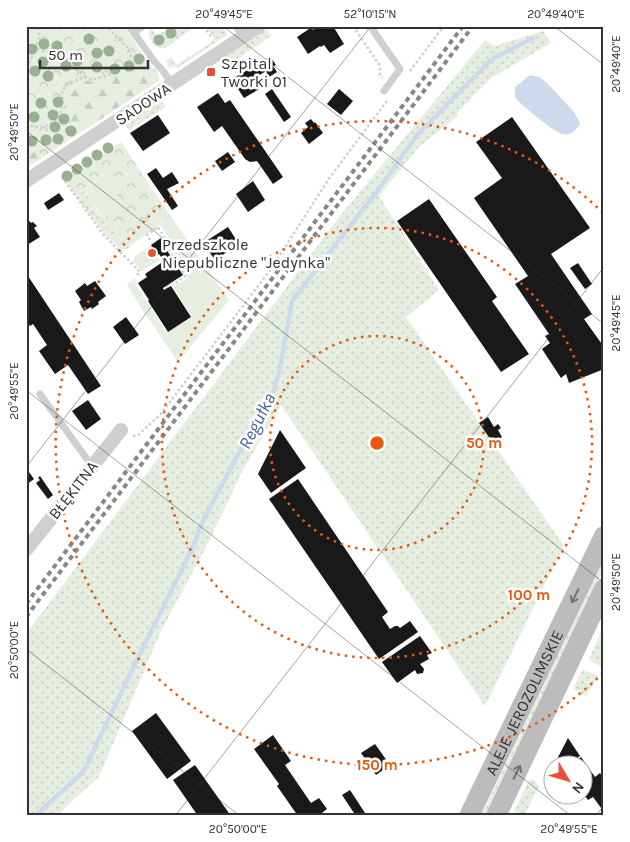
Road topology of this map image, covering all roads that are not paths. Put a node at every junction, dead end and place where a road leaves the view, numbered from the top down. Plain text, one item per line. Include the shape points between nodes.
1 (143, 26) edge
2 (259, 26) edge
3 (370, 26) edge
4 (131, 30) edge
5 (240, 32) edge
6 (172, 84) junction
7 (384, 90) dead end
8 (26, 181) edge
9 (40, 394) dead end
10 (121, 430) road end
11 (92, 466) junction
12 (604, 536) edge
13 (26, 550) edge
14 (604, 589) edge
15 (470, 816) edge
16 (496, 816) edge

1 - 4 lane
2 - 5 street, SADOWA
3 - 7 lane via 400,69
4 - 6 lane
5 - 6 street, SADOWA
6 - 8 street, SADOWA
9 - 11 lane
10 - 11 street, BŁĘKITNA
11 - 13 street, BŁĘKITNA
12 -> 15 main road, ALEJE JEROZOLIMSKIE
16 -> 14 main road, ALEJE JEROZOLIMSKIE

